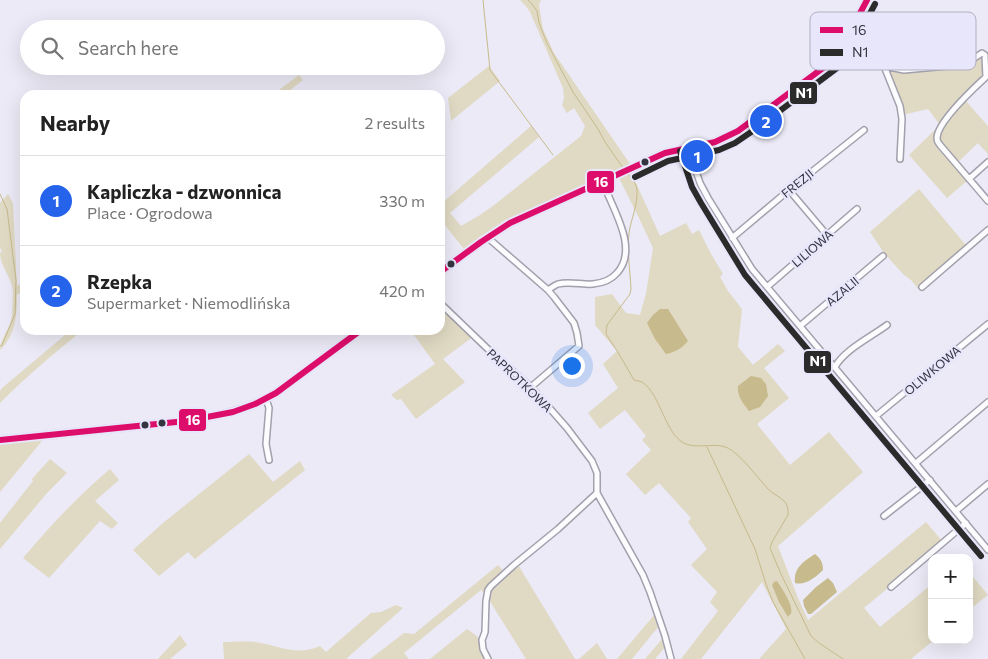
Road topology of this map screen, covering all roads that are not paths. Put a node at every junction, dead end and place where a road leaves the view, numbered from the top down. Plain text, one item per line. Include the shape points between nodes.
1 (867, 0) edge
2 (861, 12) edge
3 (976, 57) edge
4 (822, 70) edge
5 (886, 70) edge
6 (987, 76) edge
7 (864, 130) dead end
8 (688, 148) junction
9 (900, 159) dead end
10 (988, 162) edge
11 (969, 179) junction
12 (603, 182) junction
13 (789, 190) junction
14 (988, 201) edge
15 (857, 209) dead end
16 (988, 230) edge
17 (827, 235) junction
18 (487, 238) junction
19 (732, 238) junction
20 (883, 256) dead end
21 (445, 268) edge
22 (767, 287) junction
23 (922, 287) dead end
24 (548, 290) junction
25 (445, 308) edge
26 (988, 324) edge
27 (887, 325) dead end
28 (800, 326) junction
29 (354, 335) edge
30 (835, 367) junction
31 (531, 387) junction
32 (266, 399) junction
33 (988, 402) edge
34 (876, 416) junction
35 (0, 440) edge
36 (269, 460) dead end
37 (916, 463) junction
38 (930, 480) junction
39 (988, 484) edge
40 (597, 493) junction
41 (956, 511) junction
42 (884, 516) dead end
43 (966, 523) junction
44 (988, 550) edge
45 (891, 587) dead end
46 (488, 659) edge
47 (671, 659) edge

1 - 2 main road
3 - 6 street via 985,54
4 - 8 main road via 738,131 715,142
5 - 9 street via 900,106
6 - 11 street via 951,112 937,137
7 - 13 street, FREZJI
8 - 12 main road via 665,153
8 - 19 street via 700,183
10 - 11 street
11 - 14 street
12 - 18 main road via 510,223
12 - 24 street via 624,234 624,263 606,282 558,284
13 - 17 street
13 - 19 street, FREZJI
15 - 17 street, LILIOWA
16 - 23 street
17 - 22 street, LILIOWA
18 - 21 main road
18 - 24 street
19 - 22 street
20 - 28 street, AZALII
22 - 28 street
24 - 31 street via 574,323 579,346
25 - 31 street, PAPROTKOWA
26 - 34 street, OLIWKOWA
27 - 30 street via 845,354
28 - 30 street
29 - 32 main road
30 - 34 street
31 - 40 street, PAPROTKOWA via 592,461 597,473
32 - 35 main road via 242,409 186,421
32 - 36 street via 269,408 266,444
33 - 37 street
34 - 37 street
37 - 38 street
38 - 41 street
38 - 42 street
39 - 41 street
40 - 46 street via 488,590 482,640
40 - 47 street, PAPROTKOWA via 643,575
41 - 43 street
43 - 44 street
43 - 45 street

